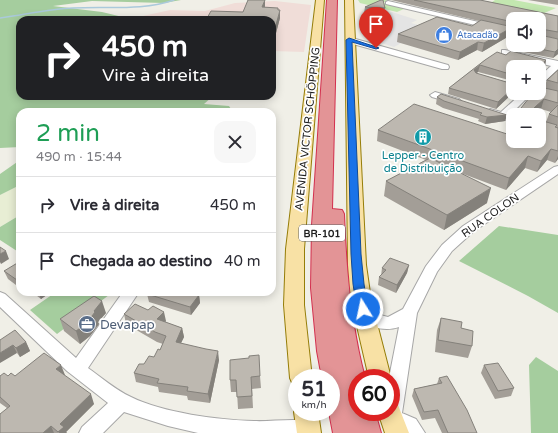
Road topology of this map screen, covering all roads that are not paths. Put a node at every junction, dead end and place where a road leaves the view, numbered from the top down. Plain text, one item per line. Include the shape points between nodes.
1 (320, 0) edge
2 (332, 0) edge
3 (339, 0) edge
4 (349, 0) edge
5 (388, 3) dead end
6 (461, 17) junction
7 (449, 24) edge
8 (506, 30) edge
9 (349, 40) junction
10 (505, 52) dead end
11 (558, 64) edge
12 (445, 67) dead end
13 (546, 75) edge
14 (435, 95) dead end
15 (520, 100) edge
16 (465, 104) edge
17 (480, 109) edge
18 (503, 116) junction
19 (506, 117) edge
20 (558, 169) edge
21 (128, 296) edge
22 (0, 298) edge
23 (409, 313) junction
24 (364, 317) junction
25 (78, 369) junction
26 (300, 369) edge
27 (351, 369) edge
28 (378, 369) edge
29 (400, 374) edge
30 (122, 402) junction
31 (364, 421) edge
32 (393, 421) edge
33 (308, 425) edge
34 (89, 433) edge
35 (347, 433) edge
36 (367, 433) edge
37 (415, 433) edge

1 - 26 main road, AVENIDA VICTOR SCHÖPPING via 295,249 294,305
2 - 35 highway, BR-101 via 322,225 322,288 331,359
3 - 27 highway, BR-101 via 335,259 338,302
4 - 9 main road
5 - 6 street
6 - 7 street
6 - 8 street
9 - 12 street
9 - 24 main road via 357,265
10 - 11 street
11 - 13 street
14 - 16 street
15 - 18 street
17 - 18 street
18 - 19 street
20 - 23 street, RUA COLON via 468,228 447,248 428,275
21 - 25 street
22 - 25 street
23 - 24 street via 397,323 391,324
23 - 29 street, RUA COLON
24 - 28 main road
25 - 30 street
30 - 33 street via 160,416 223,428 255,430
30 - 34 street
31 - 36 highway
32 - 37 street via 409,425

